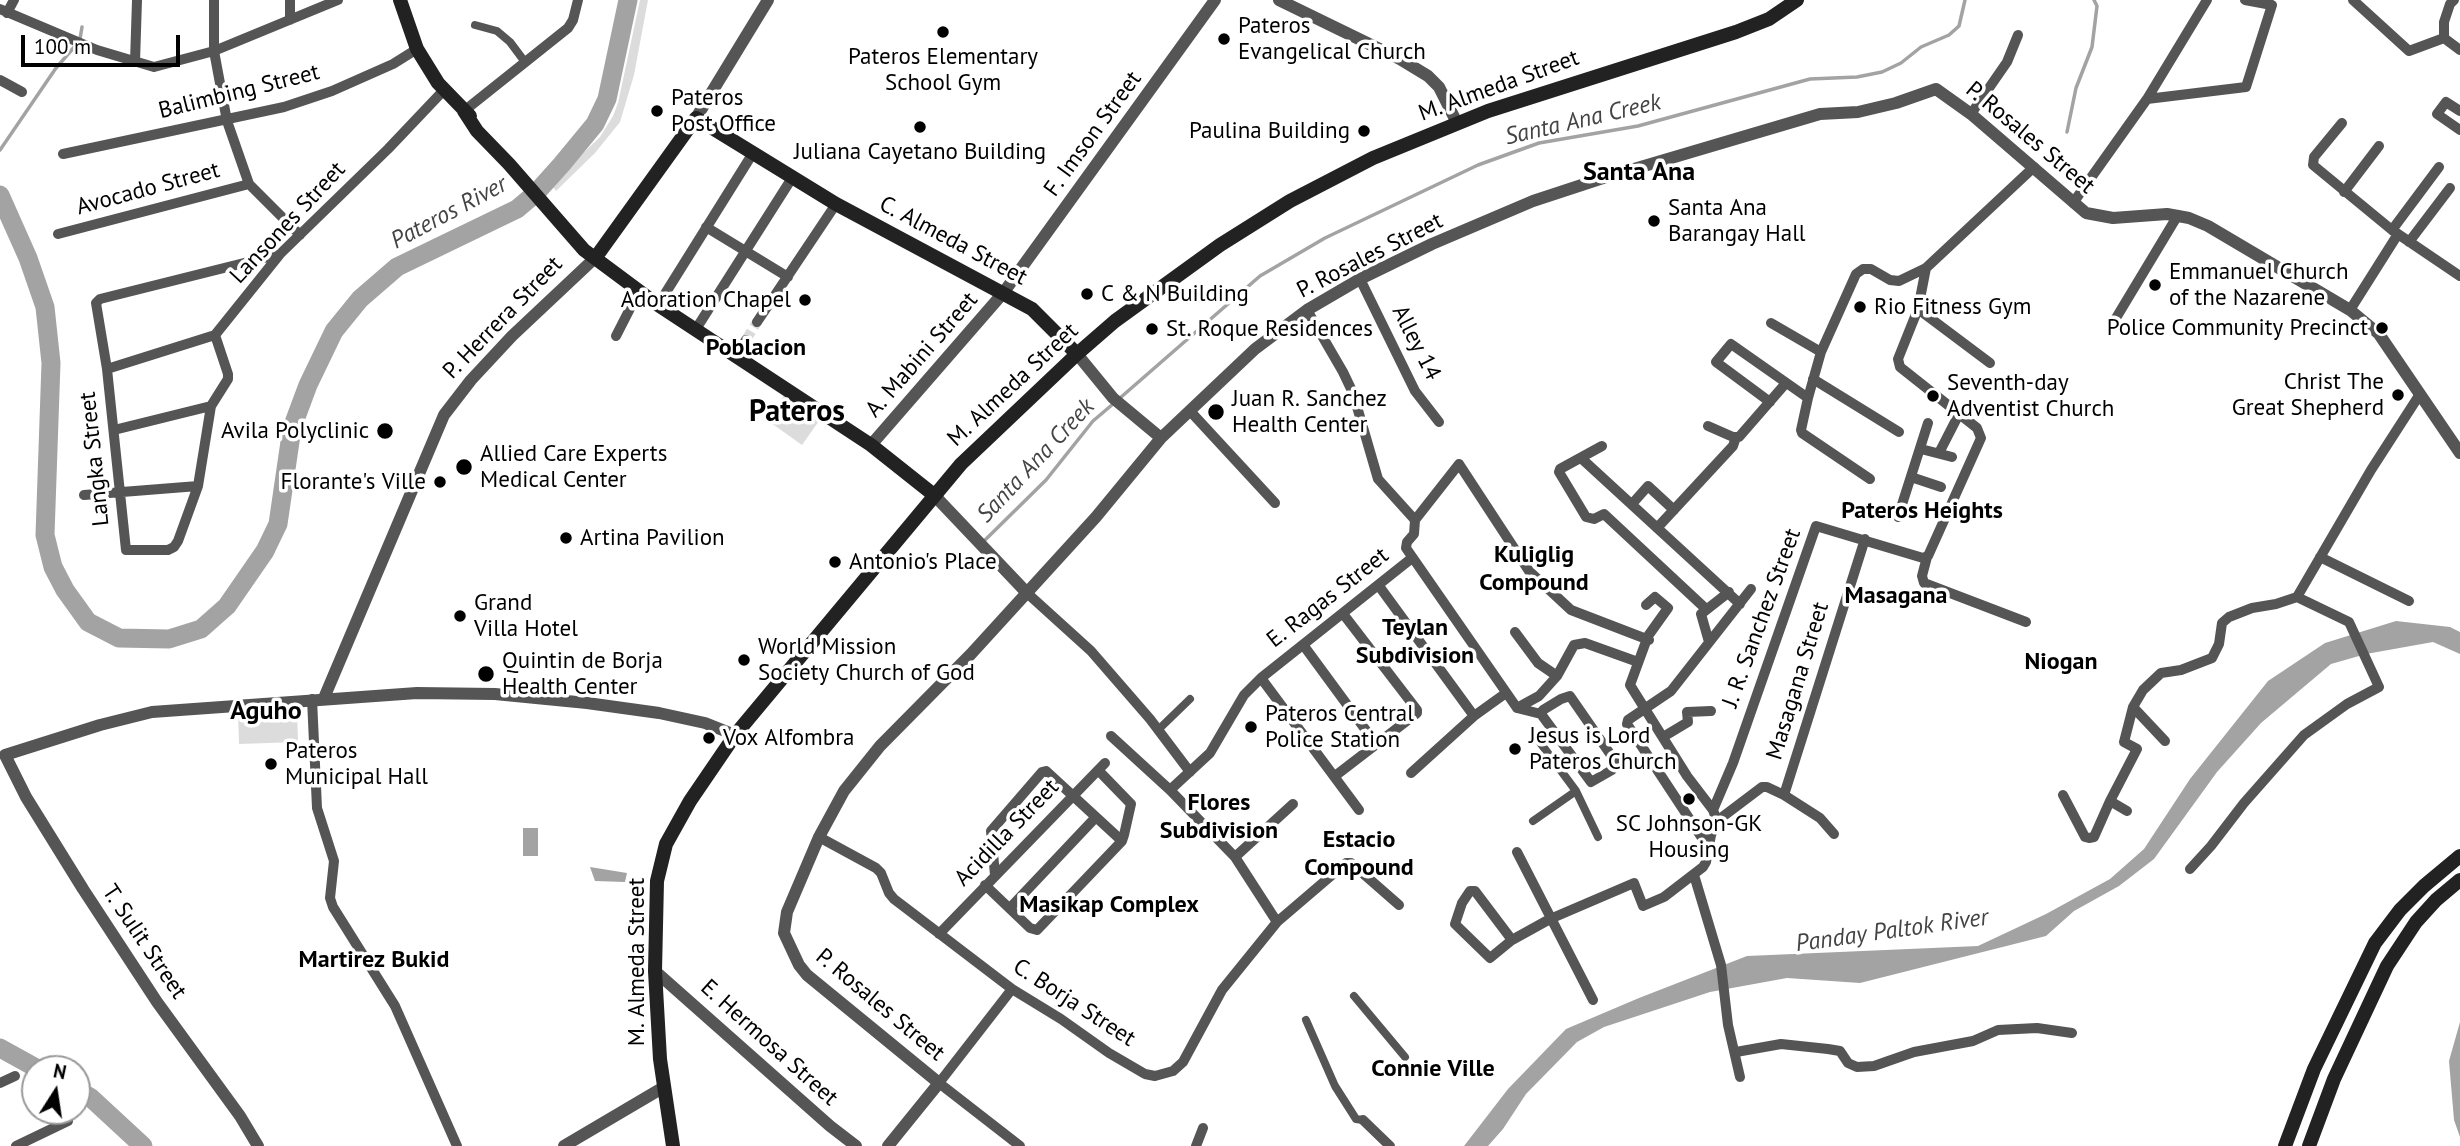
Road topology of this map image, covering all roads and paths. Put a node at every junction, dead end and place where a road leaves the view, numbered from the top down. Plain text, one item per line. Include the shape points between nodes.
1 (14, 0) edge
2 (137, 0) edge
3 (214, 0) edge
4 (290, 0) edge
5 (338, 0) edge
6 (400, 0) edge
7 (578, 0) edge
8 (768, 0) edge
9 (1215, 0) edge
10 (1279, 0) edge
11 (1797, 0) edge
12 (2207, 0) edge
13 (2245, 0) edge
14 (2353, 0) edge
15 (2450, 1) edge
16 (4, 11) edge
17 (290, 20) junction
18 (475, 25) dead end
19 (2018, 35) dead end
20 (2444, 38) junction
21 (417, 49) junction
22 (2460, 50) edge
23 (214, 51) junction
24 (135, 62) junction
25 (525, 62) junction
26 (0, 80) edge
27 (444, 90) junction
28 (22, 92) dead end
29 (2147, 99) junction
30 (464, 111) junction
31 (2460, 111) edge
32 (1971, 114) junction
33 (696, 118) junction
34 (227, 121) junction
35 (2342, 122) dead end
36 (1457, 123) junction
37 (2460, 130) edge
38 (2379, 146) dead end
39 (753, 153) junction
40 (63, 154) dead end
41 (2034, 167) junction
42 (2439, 167) dead end
43 (792, 178) junction
44 (249, 184) junction
45 (2450, 188) dead end
46 (2344, 192) junction
47 (2073, 202) junction
48 (836, 204) junction
49 (2178, 215) junction
50 (706, 227) junction
51 (58, 234) dead end
52 (300, 235) junction
53 (2394, 236) junction
54 (2409, 242) junction
55 (745, 252) junction
56 (280, 254) junction
57 (596, 257) junction
58 (1926, 268) junction
59 (2459, 272) edge
60 (788, 276) junction
61 (1360, 279) junction
62 (639, 291) junction
63 (1004, 292) junction
64 (658, 305) junction
65 (1918, 309) junction
66 (1307, 310) junction
67 (2350, 310) junction
68 (757, 322) tunnel mouth
69 (1770, 323) dead end
70 (2113, 323) dead end
71 (696, 330) junction
72 (215, 335) junction
73 (616, 337) dead end
74 (746, 340) tunnel mouth
75 (1821, 352) junction
76 (1077, 354) junction
77 (736, 355) junction
78 (1990, 363) dead end
79 (107, 369) junction
80 (1813, 380) junction
81 (1786, 383) junction
82 (2420, 394) junction
83 (1808, 398) junction
84 (1770, 402) junction
85 (211, 406) junction
86 (1190, 411) junction
87 (1959, 414) junction
88 (1439, 422) dead end
89 (1928, 423) dead end
90 (1708, 426) dead end
91 (114, 430) junction
92 (1899, 432) dead end
93 (1735, 437) junction
94 (1161, 438) junction
95 (871, 445) junction
96 (1602, 446) dead end
97 (1921, 449) junction
98 (1939, 453) junction
99 (2460, 453) edge
100 (1952, 457) dead end
101 (1581, 458) junction
102 (1912, 477) junction
103 (1870, 479) dead end
104 (198, 486) junction
105 (1941, 487) dead end
106 (120, 492) junction
107 (84, 495) dead end
108 (934, 495) junction
109 (1275, 503) dead end
110 (1632, 504) junction
111 (1674, 510) junction
112 (1898, 517) dead end
113 (1415, 520) junction
114 (1657, 528) junction
115 (1865, 539) junction
116 (1927, 557) junction
117 (2320, 557) junction
118 (1412, 558) junction
119 (1379, 586) junction
120 (1751, 589) dead end
121 (1729, 592) junction
122 (1027, 593) junction
123 (2297, 597) junction
124 (2409, 601) dead end
125 (1740, 604) junction
126 (1646, 605) dead end
127 (1706, 609) junction
128 (1344, 615) junction
129 (2026, 622) dead end
130 (1515, 632) dead end
131 (1647, 640) junction
132 (1709, 642) junction
133 (1304, 646) junction
134 (1638, 662) junction
135 (1557, 676) junction
136 (1261, 678) junction
137 (1506, 693) junction
138 (318, 699) junction
139 (1191, 699) dead end
140 (2133, 707) junction
141 (1517, 708) junction
142 (1645, 710) junction
143 (1711, 711) dead end
144 (1541, 714) junction
145 (1474, 716) junction
146 (1158, 730) junction
147 (1533, 733) dead end
148 (735, 735) junction
149 (1111, 736) dead end
150 (1663, 737) junction
151 (2165, 741) dead end
152 (1376, 744) junction
153 (3, 755) edge
154 (1190, 772) junction
155 (1412, 773) dead end
156 (1335, 776) junction
157 (1170, 790) junction
158 (1576, 791) junction
159 (1784, 795) junction
160 (2063, 795) dead end
161 (1073, 796) junction
162 (2110, 801) junction
163 (1293, 804) dead end
164 (1359, 810) dead end
165 (2127, 811) dead end
166 (1715, 815) junction
167 (1096, 817) junction
168 (1533, 821) dead end
169 (1834, 834) dead end
170 (819, 837) junction
171 (1598, 838) dead end
172 (1122, 841) junction
173 (1708, 847) junction
174 (1517, 852) dead end
175 (2460, 856) edge
176 (1235, 857) junction
177 (2190, 869) dead end
178 (995, 875) junction
179 (1694, 875) junction
180 (2460, 880) edge
181 (985, 884) junction
182 (1399, 905) dead end
183 (1010, 908) junction
184 (1550, 919) junction
185 (1277, 922) junction
186 (939, 934) junction
187 (1511, 940) junction
188 (655, 971) junction
189 (1012, 989) junction
190 (1354, 996) dead end
191 (1593, 1000) dead end
192 (1306, 1020) dead end
193 (2072, 1033) dead end
194 (1736, 1052) junction
195 (1405, 1057) dead end
196 (15, 1076) dead end
197 (1740, 1077) dead end
198 (0, 1083) edge
199 (939, 1083) junction
200 (664, 1087) junction
201 (1363, 1120) joint
202 (60, 1125) edge
203 (1203, 1128) dead end
204 (16, 1146) edge
205 (258, 1146) edge
206 (457, 1146) edge
207 (564, 1146) edge
208 (673, 1146) edge
209 (856, 1146) edge
210 (888, 1146) edge
211 (1020, 1146) edge
212 (1196, 1146) edge
213 (1390, 1146) edge
214 (2285, 1146) edge
215 (2309, 1146) edge

1 - 16 street
2 - 24 street
3 - 23 street
4 - 17 street
5 - 17 street
6 - 21 main road
7 - 25 street via 568,27
8 - 33 street, P. Herrera Street
9 - 63 street, F. Imson Street
10 - 36 street via 1428,76 1439,87
11 - 36 main road, M. Almeda Street via 1769,19 1736,32
12 - 29 street
13 - 29 street via 2272,5 2246,87
14 - 20 street via 2409,51
15 - 20 street
16 - 24 street
17 - 23 street
18 - 25 street via 497,31
19 - 32 street via 2007,62
20 - 22 street
21 - 27 main road
21 - 34 street, Balimbing Street via 332,91
23 - 24 street via 160,66
23 - 34 street
25 - 30 street
26 - 28 street
27 - 30 main road
27 - 52 street, Lansones Street
29 - 47 street
30 - 57 main road via 590,244
31 - 37 street via 2446,102 2437,114
32 - 41 street, P. Rosales Street
32 - 61 street, P. Rosales Street via 1936,89 1858,112 1820,114 1533,201
33 - 39 main road, C. Almeda Street
33 - 57 main road, P. Herrera Street
34 - 40 street, Balimbing Street
34 - 44 street
35 - 46 street via 2312,163
36 - 76 main road, M. Almeda Street via 1373,158 1279,209 1199,259
38 - 46 street
39 - 43 main road, C. Almeda Street
39 - 50 street
41 - 47 street, P. Rosales Street
41 - 58 street
42 - 53 street
43 - 48 main road, C. Almeda Street
43 - 55 street
44 - 51 street, Avocado Street
44 - 52 street
45 - 54 street
46 - 53 street
47 - 49 street, P. Rosales Street via 2086,214 2099,217
48 - 60 street
48 - 63 main road, C. Almeda Street
49 - 67 street, P. Rosales Street via 2208,226
49 - 70 street
50 - 55 street
50 - 64 street
52 - 56 street, Lansones Street
53 - 54 street
53 - 67 street
54 - 59 street
55 - 60 street
55 - 71 street
56 - 72 street, Lansones Street
56 - 79 street, Langka Street via 97,301
57 - 62 main road
57 - 138 street, P. Herrera Street via 512,336 444,415
58 - 65 street
58 - 75 street via 1899,281 1871,269 1856,274
60 - 68 street
61 - 66 street, P. Rosales Street
61 - 88 street, Alley 14 via 1415,391
62 - 64 main road
62 - 73 street
63 - 76 main road, C. Almeda Street via 1032,309
63 - 95 street, A. Mabini Street
64 - 71 main road
65 - 78 street
65 - 87 street via 1898,364
66 - 86 street, P. Rosales Street via 1255,349
66 - 113 street via 1353,393 1378,479
67 - 82 street, P. Rosales Street via 2379,334
69 - 75 street
71 - 77 main road
72 - 79 street
72 - 85 street, Langka Street via 228,374
74 - 77 street
75 - 80 street
76 - 94 street, C. Almeda Street via 1113,398
76 - 108 main road, M. Almeda Street
77 - 95 main road
79 - 91 street, Langka Street
80 - 83 street
80 - 92 street
81 - 83 street
81 - 84 street
81 - 84 street via 1731,344 1716,362
82 - 99 street, P. Rosales Street
82 - 117 street
83 - 103 street via 1802,433
84 - 93 street
85 - 91 street
85 - 104 street, Langka Street
86 - 94 street, P. Rosales Street
86 - 109 street
87 - 98 street
87 - 116 street via 1977,428 1982,441
89 - 97 street
90 - 93 street
91 - 106 street, Langka Street
93 - 111 street via 1733,446
94 - 122 street, P. Rosales Street
95 - 108 main road
96 - 101 street
97 - 98 street
97 - 102 street
98 - 100 street
101 - 110 street
101 - 127 street via 1559,472 1586,517 1594,520 1604,514
102 - 105 street
102 - 112 street
104 - 106 street
104 - 106 street, Langka Street via 178,541 168,551 126,550
106 - 107 street
108 - 122 street
108 - 148 main road, M. Almeda Street
110 - 111 street via 1648,486
110 - 114 street
111 - 114 street
113 - 118 street, E. Ragas Street via 1414,534 1406,542
113 - 131 street via 1459,464 1528,571 1571,610
114 - 121 street
115 - 116 street, J. R. Sanchez Street
115 - 159 street, Masagana Street
115 - 166 street, J. R. Sanchez Street via 1820,525 1815,528
116 - 129 street via 1924,583
117 - 123 street
117 - 124 street
118 - 119 street, E. Ragas Street
118 - 137 street
119 - 128 street, E. Ragas Street
119 - 145 street
120 - 125 street
121 - 125 street
121 - 127 street
122 - 146 street via 1091,652
122 - 170 street, P. Rosales Street via 880,746 844,790
123 - 140 street via 2229,617 2222,624 2213,658 2161,673
123 - 177 street via 2347,621 2379,687 2304,735
125 - 132 street
126 - 131 street via 1655,597 1668,608
127 - 132 street via 1700,617
128 - 133 street, E. Ragas Street
128 - 152 street via 1417,710 1416,716
130 - 135 street via 1538,663
131 - 134 street
132 - 142 street via 1671,691
133 - 136 street, E. Ragas Street
133 - 152 street
134 - 135 street via 1579,643
134 - 142 street via 1630,684
135 - 141 street via 1539,696
136 - 154 street, E. Ragas Street via 1244,695 1210,753
136 - 156 street
137 - 141 street
137 - 145 street
138 - 148 street via 417,693 544,698 659,713
138 - 153 street via 152,712
138 - 206 street via 317,808 334,861 330,898 395,1006
139 - 146 street
140 - 151 street
140 - 162 street via 2124,742 2137,750
141 - 144 street
142 - 150 street
142 - 173 street via 1628,720 1628,726
143 - 150 street via 1687,712 1688,722
144 - 144 street via 1591,782 1612,770 1615,761 1570,696
145 - 155 street
146 - 154 street
147 - 158 street
148 - 188 main road, M. Almeda Street via 667,844 657,881
149 - 157 street
150 - 166 street
152 - 156 street
153 - 205 street, T. Sulit Street via 151,994
154 - 157 street, E. Ragas Street
156 - 164 street
157 - 176 street
158 - 168 street
158 - 171 street
159 - 166 street via 1762,787
159 - 169 street via 1820,818
160 - 162 street via 2085,837 2090,838
161 - 167 street
161 - 172 street, Acidilla Street via 1102,767 1131,804
161 - 178 street, Acidilla Street
161 - 178 street via 1050,773 1042,772 991,831
162 - 165 street
163 - 176 street
166 - 173 street
167 - 172 street
167 - 183 street
170 - 186 street, C. Borja Street via 876,868 894,899
170 - 199 street, P. Rosales Street via 785,919 784,933 793,954 807,975
172 - 183 street via 1037,930
173 - 179 street via 1706,864
174 - 184 street
175 - 214 main road via 2400,910 2375,943 2314,1069
176 - 185 street
178 - 181 street, Acidilla Street
179 - 184 street via 1643,906 1634,883
179 - 194 street via 1721,965
180 - 215 main road via 2416,922 2387,966 2334,1079
181 - 183 street
181 - 186 street, Acidilla Street
182 - 185 street, C. Borja Street via 1349,863
184 - 187 street
184 - 191 street
185 - 189 street, C. Borja Street via 1222,990 1183,1062 1164,1076 1145,1074
186 - 189 street, C. Borja Street
187 - 187 street via 1490,958 1457,927 1455,921 1470,891 1475,891
188 - 200 main road, M. Almeda Street
188 - 209 street, E. Hermosa Street
189 - 199 street
190 - 195 street
192 - 201 street via 1335,1086 1356,1119
193 - 194 street via 2037,1028 1998,1030 1973,1041 1857,1067 1840,1051 1828,1049 1781,1044
194 - 197 street
196 - 198 street
199 - 210 street
199 - 211 street, P. Rosales Street
200 - 207 street
200 - 208 main road, M. Almeda Street
201 - 213 street
202 - 204 street
203 - 212 street

